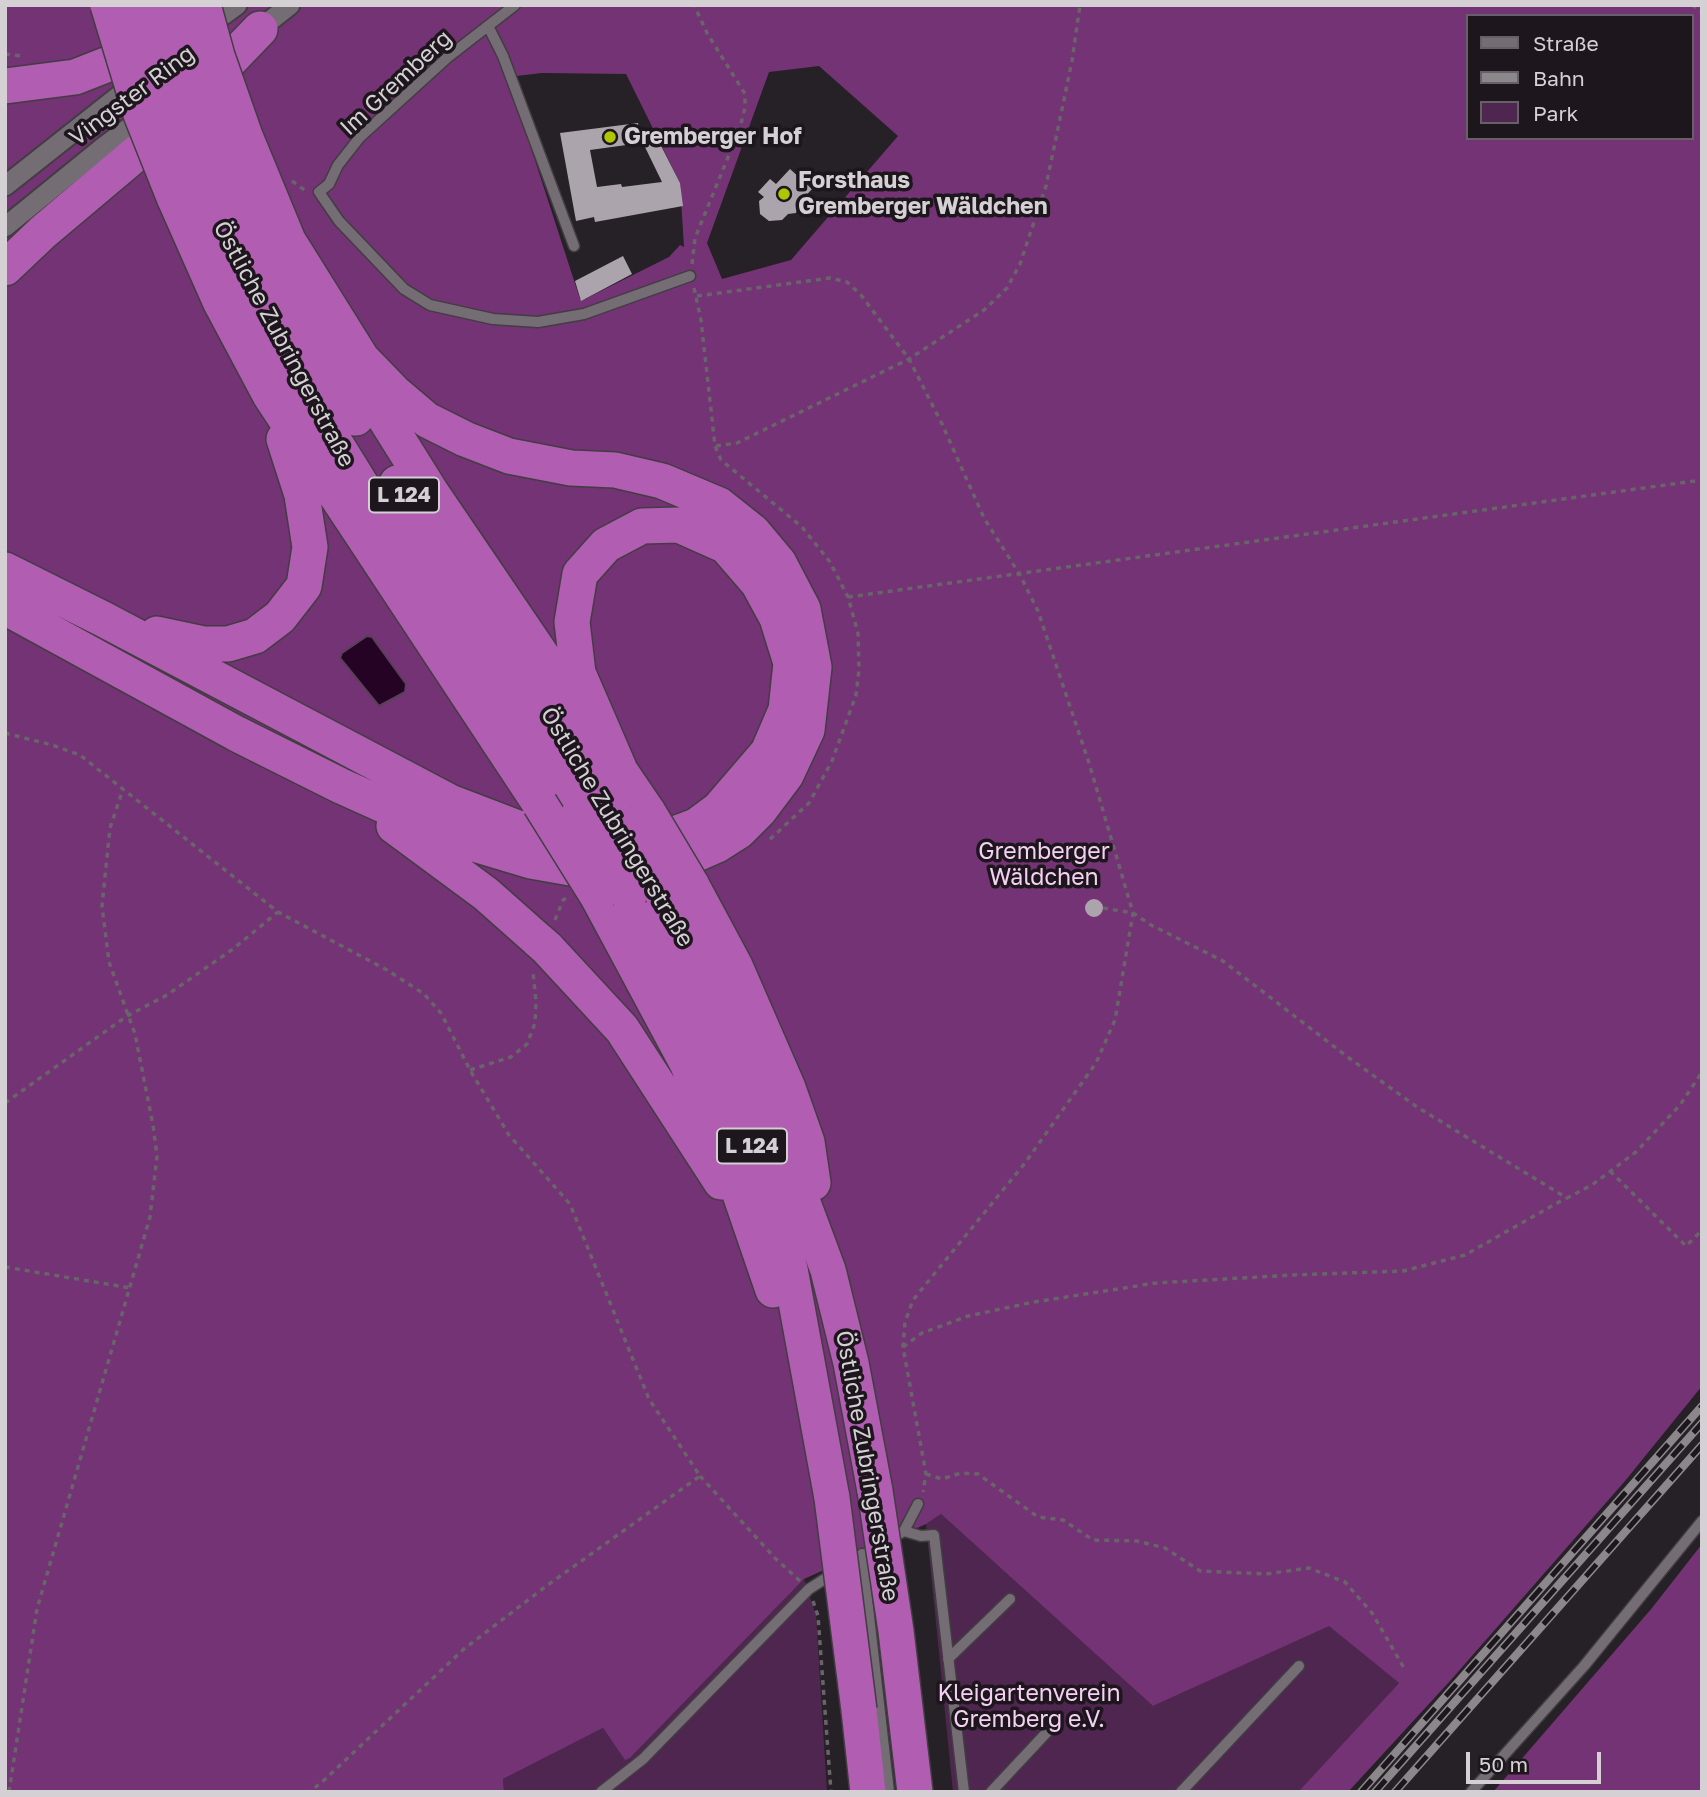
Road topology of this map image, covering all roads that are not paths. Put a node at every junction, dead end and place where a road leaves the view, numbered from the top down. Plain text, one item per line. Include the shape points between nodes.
1 (108, 5) edge
2 (139, 5) edge
3 (172, 5) edge
4 (203, 5) edge
5 (290, 5) edge
6 (515, 5) edge
7 (248, 17) edge
8 (489, 28) junction
9 (172, 54) junction
10 (5, 86) edge
11 (209, 166) junction
12 (5, 186) edge
13 (5, 227) edge
14 (284, 234) junction
15 (574, 246) dead end
16 (5, 268) edge
17 (690, 276) road end
18 (270, 395) junction
19 (5, 570) edge
20 (5, 607) edge
21 (103, 619) junction
22 (5, 622) edge
23 (64, 640) junction
24 (620, 768) junction
25 (341, 786) junction
26 (632, 814) junction
27 (645, 893) junction
28 (750, 1225) junction
29 (817, 1416) junction
30 (918, 1504) road end
31 (1702, 1521) edge
32 (904, 1531) junction
33 (862, 1554) junction
34 (1010, 1599) dead end
35 (948, 1659) junction
36 (1299, 1666) dead end
37 (1049, 1730) dead end
38 (601, 1792) edge
39 (868, 1792) edge
40 (889, 1792) edge
41 (915, 1792) edge
42 (964, 1792) edge
43 (991, 1792) edge
44 (1181, 1792) edge
45 (1471, 1792) edge

1 - 11 highway, bridge via 141,114
2 - 11 highway, Östliche Zubringerstraße / L 124, bridge via 165,93
3 - 11 highway, Östliche Zubringerstraße / L 124, bridge via 191,72
4 - 11 highway, bridge via 217,56
5 - 7 street, Vingster Ring
6 - 8 lane, Im Gremberg
7 - 9 street, Vingster Ring
7 - 13 street, Vingster Ring via 102,148
7 - 16 highway via 157,135
8 - 15 lane
8 - 17 lane, Im Gremberg via 447,57 360,137 338,165 329,184 319,192 339,221 404,289 430,305 493,319 538,322 584,314
9 - 10 highway via 116,61 75,77
9 - 12 street, Vingster Ring
11 - 14 highway
11 - 18 highway via 220,301
11 - 26 highway, Östliche Zubringerstraße / L 124 via 410,505
11 - 27 highway, Östliche Zubringerstraße / L 124, bridge via 245,280 310,402 579,814
14 - 24 highway via 376,407
14 - 25 highway via 362,359 426,420 509,456 662,481 719,505 753,532 779,563 803,609 814,667 807,730 786,775 739,831 667,867 621,874 531,861 461,840
18 - 21 highway via 302,495 310,547 304,586 280,617 256,636 228,645 184,640
18 - 27 highway, bridge via 540,804
19 - 21 highway
20 - 23 highway
21 - 24 highway via 450,802 553,836 597,842 656,841 696,826 719,809 768,752 786,710 791,663 758,583 726,546 679,525 642,526 606,545 580,574 572,622 578,673
22 - 23 highway
23 - 25 highway
24 - 26 highway
25 - 28 highway via 486,894 543,944 622,1029
26 - 27 highway, bridge
27 - 28 highway via 687,1063
27 - 29 highway, Östliche Zubringerstraße / L 124 via 752,1148 790,1269
27 - 41 highway, Östliche Zubringerstraße, bridge via 734,966 807,1142 828,1270 874,1491
28 - 29 highway
29 - 39 highway, Östliche Zubringerstraße / L 124, bridge via 832,1498
30 - 32 lane
31 - 45 lane via 1584,1666
32 - 33 lane
32 - 35 lane via 934,1535
33 - 38 lane via 809,1589 643,1759
33 - 40 lane
34 - 35 lane
35 - 42 lane
36 - 44 lane
37 - 43 lane

